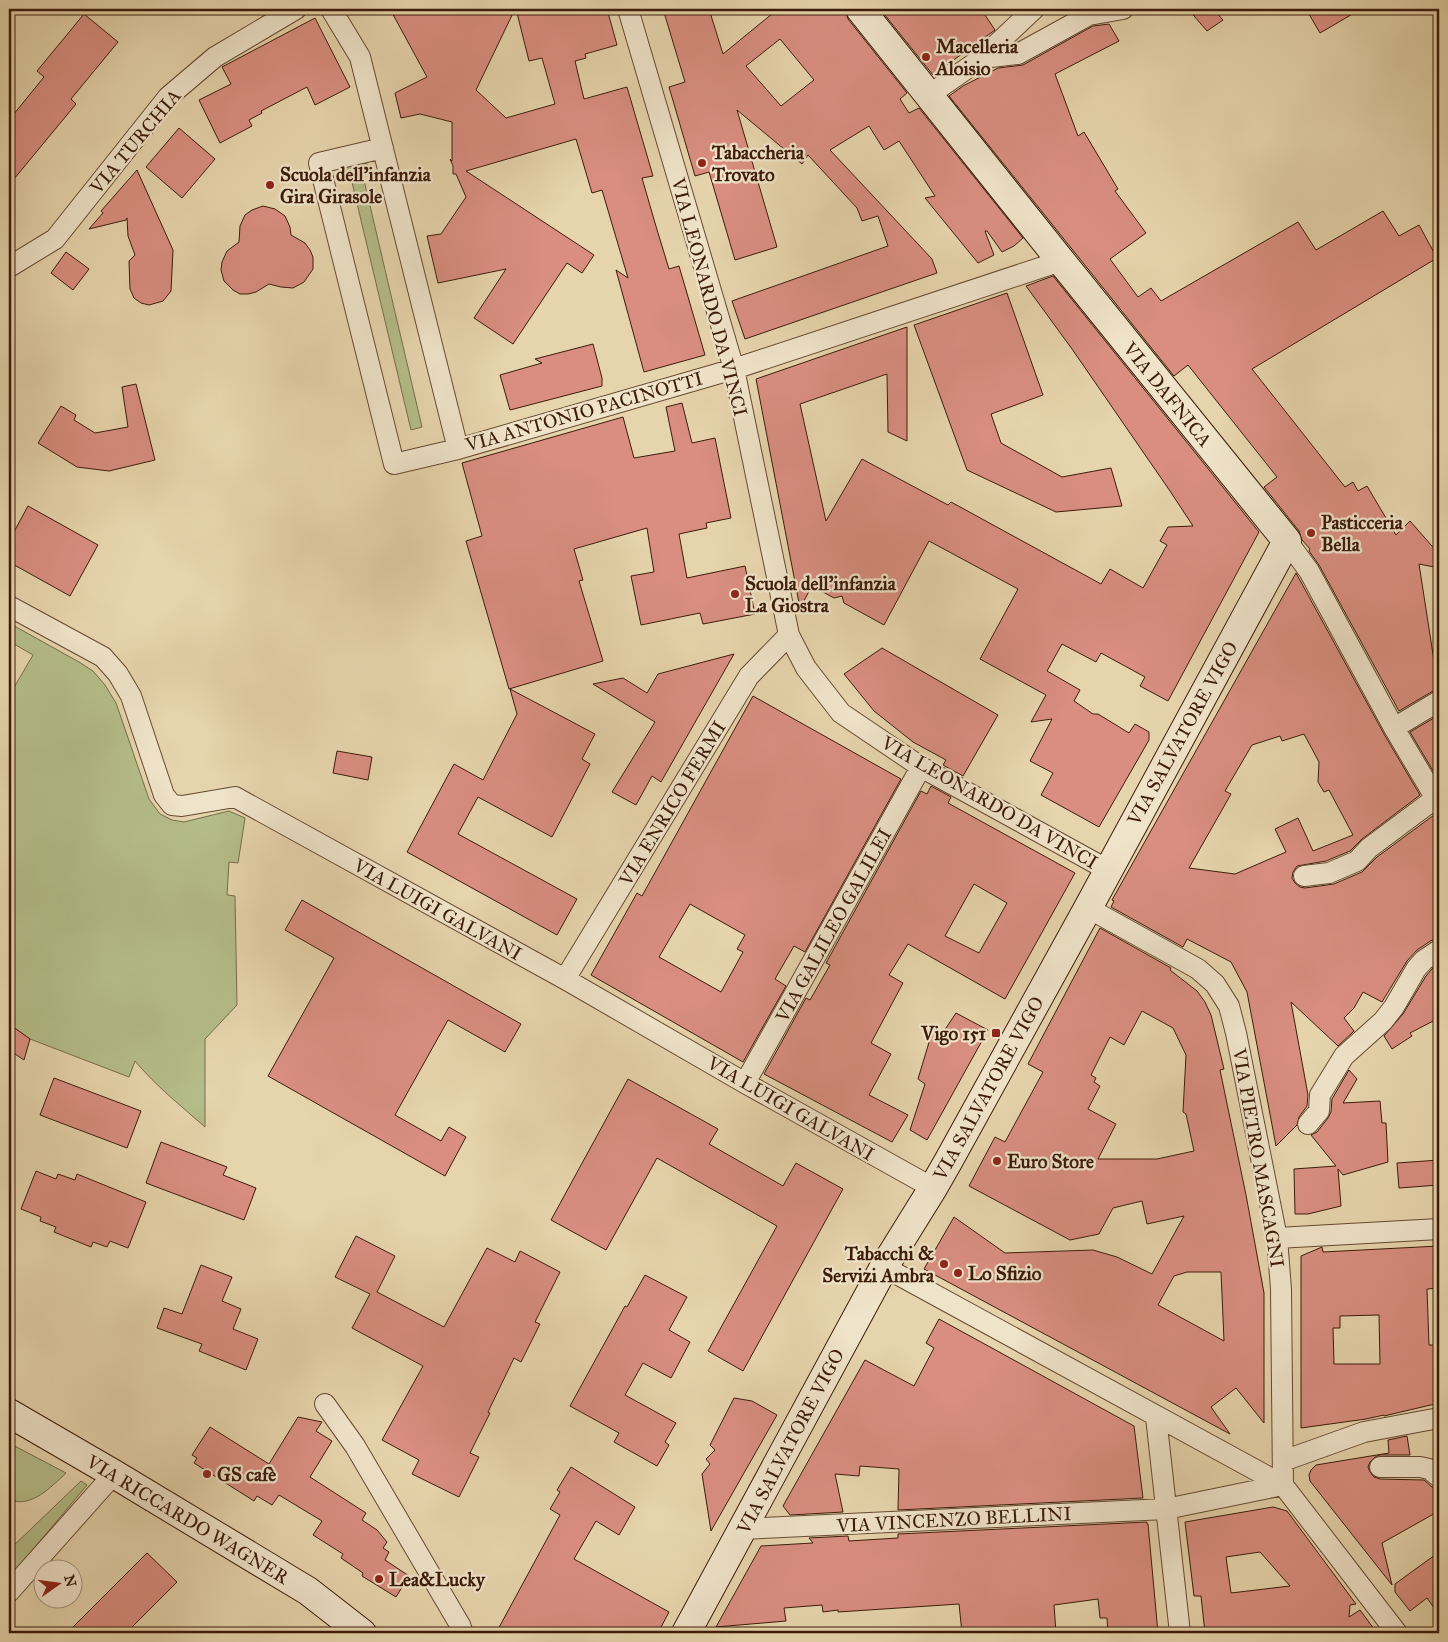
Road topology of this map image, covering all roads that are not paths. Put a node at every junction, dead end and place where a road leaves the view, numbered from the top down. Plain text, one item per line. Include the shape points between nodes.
1 (296, 9) edge
2 (331, 9) edge
3 (628, 9) edge
4 (860, 9) edge
5 (1034, 9) edge
6 (1123, 9) edge
7 (982, 58) junction
8 (929, 95) junction
9 (382, 148) junction
10 (1061, 261) junction
11 (9, 267) edge
12 (734, 369) junction
13 (458, 448) junction
14 (1287, 541) junction
15 (9, 606) edge
16 (789, 635) junction
17 (1439, 701) edge
18 (1394, 728) junction
19 (921, 767) junction
20 (1438, 800) edge
21 (1108, 870) junction
22 (1304, 876) dead end
23 (1088, 908) junction
24 (1439, 950) edge
25 (565, 978) junction
26 (746, 1083) junction
27 (1308, 1124) dead end
28 (933, 1188) junction
29 (1439, 1229) edge
30 (1277, 1238) junction
31 (884, 1267) junction
32 (325, 1404) dead end
33 (9, 1413) edge
34 (1156, 1417) junction
35 (1439, 1418) edge
36 (1283, 1461) junction
37 (1380, 1467) dead end
38 (114, 1474) junction
39 (1439, 1477) edge
40 (1283, 1485) junction
41 (1166, 1509) junction
42 (742, 1529) junction
43 (9, 1592) edge
44 (362, 1633) edge
45 (463, 1633) edge
46 (686, 1633) edge
47 (1180, 1633) edge
48 (1397, 1633) edge

1 - 11 street, VIA TURCHIA via 215,57 168,97 55,239
2 - 9 street, VIA ANTONIO PACINOTTI via 360,57
3 - 12 street, VIA LEONARDO DA VINCI
4 - 8 street, VIA DAFNICA
5 - 7 street
6 - 7 street via 1089,15 1018,54
7 - 8 street
8 - 10 street, VIA DAFNICA
9 - 13 street, VIA ANTONIO PACINOTTI
9 - 13 street via 319,162 391,454 394,464
10 - 12 street, VIA ANTONIO PACINOTTI
10 - 14 street, VIA DAFNICA
12 - 13 street, VIA ANTONIO PACINOTTI
12 - 16 street, VIA LEONARDO DA VINCI
14 - 18 street, VIA DAFNICA via 1309,571
14 - 21 street, VIA SALVATORE VIGO
15 - 25 street, VIA LUIGI GALVANI via 103,658 118,674 130,696 164,795 172,805 235,797
16 - 19 street, VIA LEONARDO DA VINCI via 806,668 841,713
16 - 25 street, VIA ENRICO FERMI via 749,676
17 - 18 street
18 - 20 street, VIA DAFNICA
19 - 21 street, VIA LEONARDO DA VINCI
19 - 26 street, VIA GALILEO GALILEI
20 - 22 street via 1369,848 1357,861 1329,873
21 - 23 street, VIA SALVATORE VIGO
23 - 28 street, VIA SALVATORE VIGO
23 - 30 street, VIA PIETRO MASCAGNI via 1198,969 1215,984 1229,1006
24 - 27 street via 1416,969 1383,1021 1344,1056 1320,1095 1319,1111
25 - 26 street, VIA LUIGI GALVANI
26 - 28 street, VIA LUIGI GALVANI
28 - 31 street, VIA SALVATORE VIGO
29 - 30 street
30 - 36 street, VIA PIETRO MASCAGNI via 1281,1289
31 - 34 street
31 - 42 street, VIA SALVATORE VIGO
32 - 45 street via 360,1455
33 - 38 street, VIA RICCARDO WAGNER
34 - 40 street
34 - 41 street
35 - 36 street via 1364,1432
36 - 40 street, VIA PIETRO MASCAGNI
37 - 39 street via 1430,1468
38 - 43 street
38 - 44 street, VIA RICCARDO WAGNER via 308,1591
40 - 41 street, VIA VINCENZO BELLINI
40 - 48 street
41 - 42 street, VIA VINCENZO BELLINI
41 - 47 street
42 - 46 street, VIA SALVATORE VIGO

